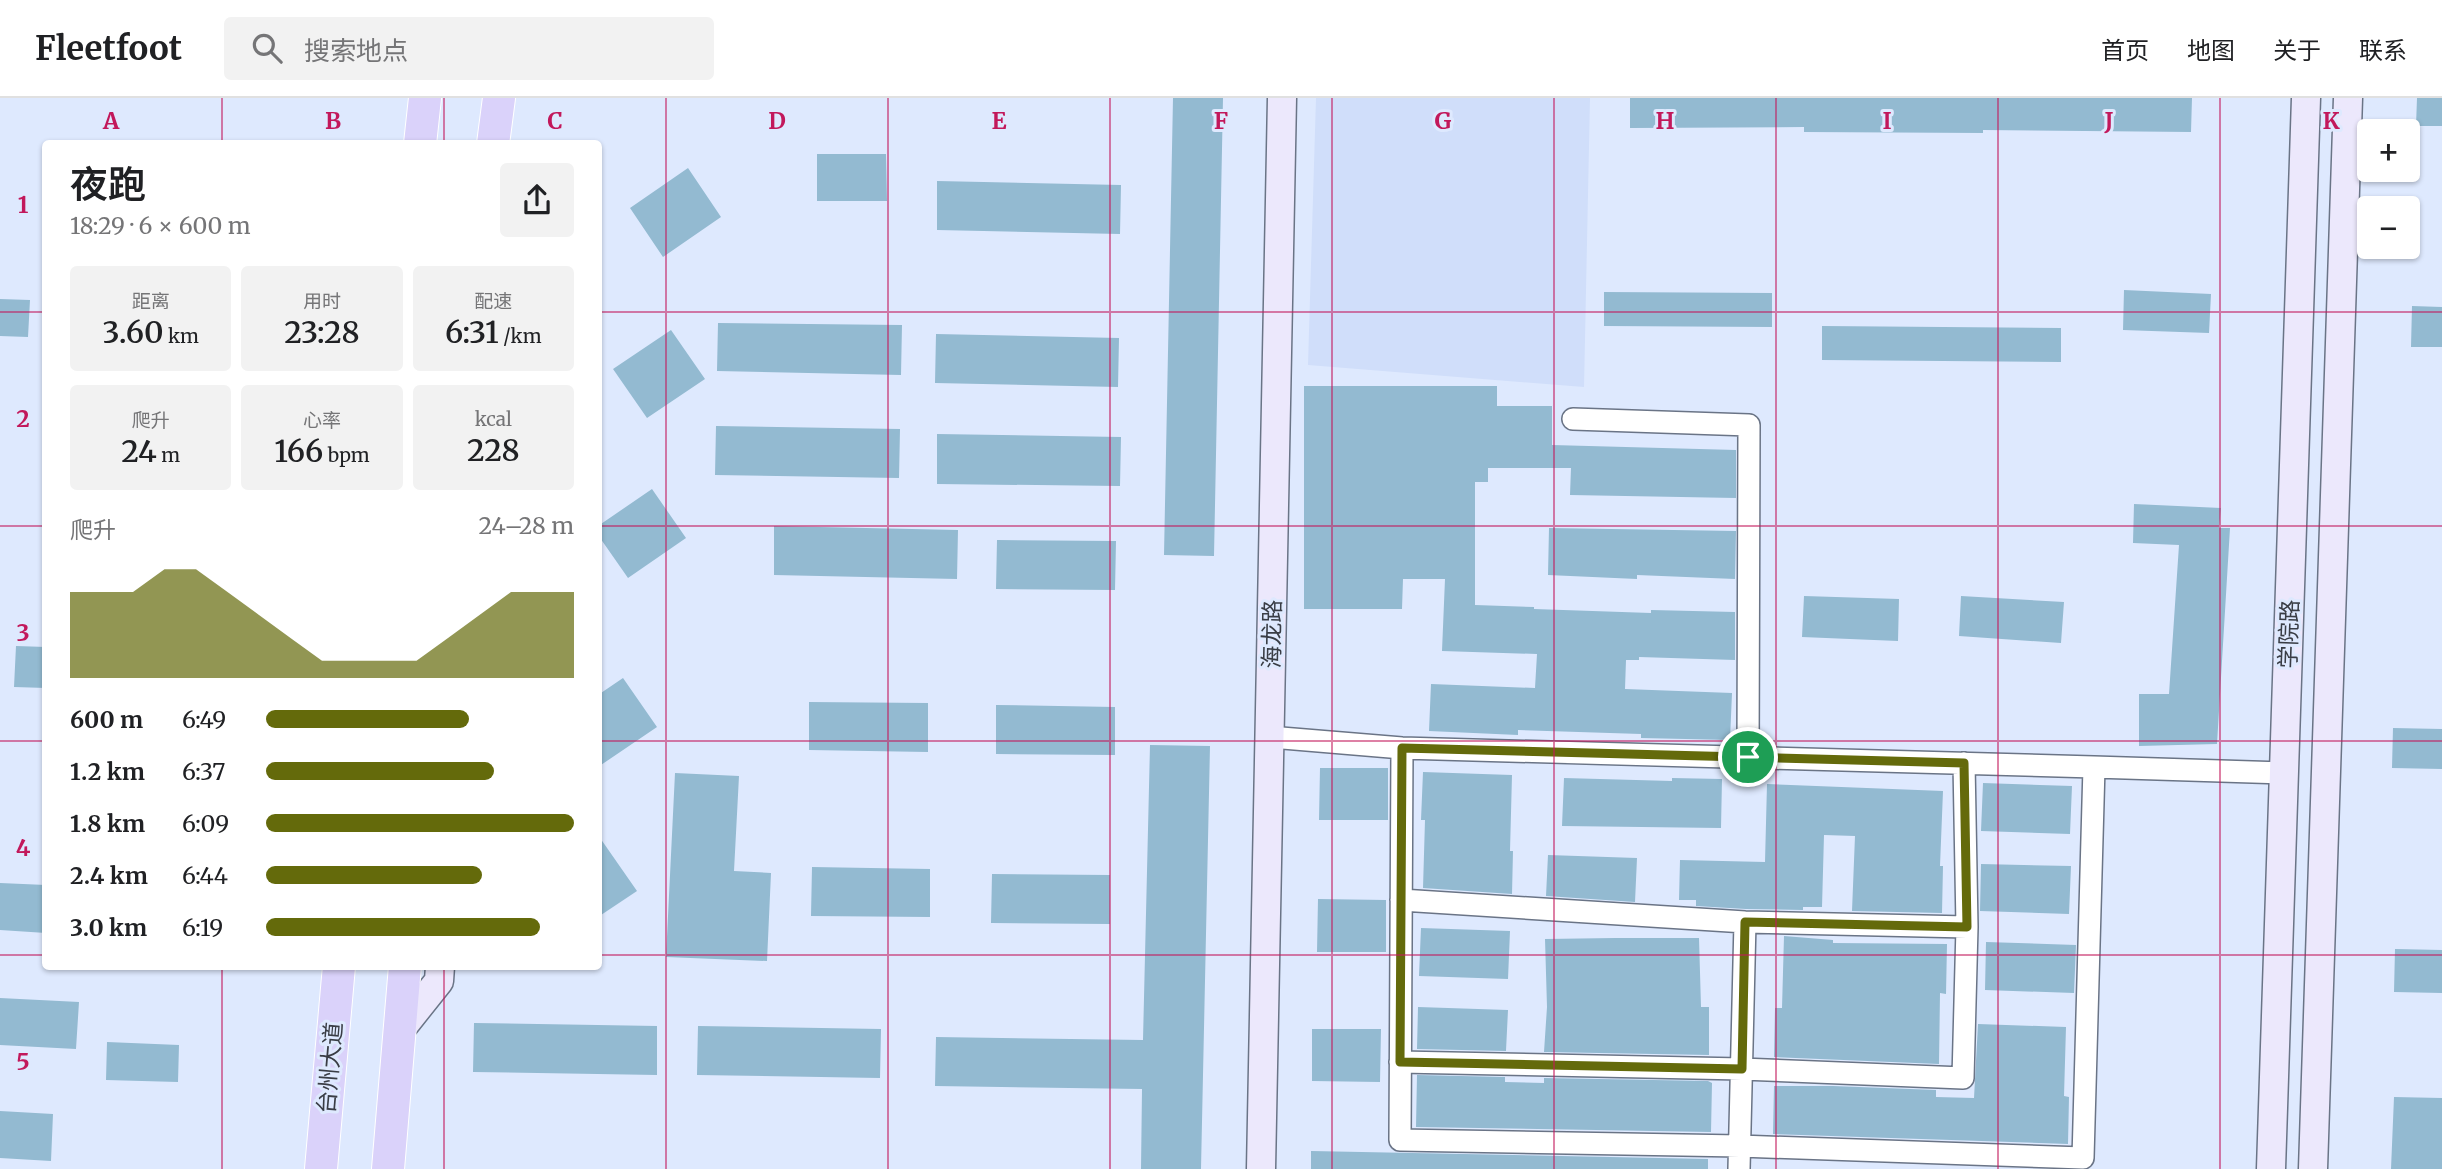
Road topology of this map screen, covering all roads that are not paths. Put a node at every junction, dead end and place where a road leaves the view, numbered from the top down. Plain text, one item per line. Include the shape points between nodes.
1 (425, 98) edge
2 (499, 98) edge
3 (1282, 98) edge
4 (2306, 98) edge
5 (2348, 98) edge
6 (420, 140) edge
7 (494, 140) edge
8 (1573, 419) dead end
9 (1269, 737) junction
10 (1402, 748) junction
11 (1748, 757) junction
12 (1964, 763) junction
13 (2094, 767) junction
14 (2284, 773) junction
15 (1401, 900) junction
16 (1745, 922) junction
17 (1967, 927) junction
18 (339, 970) edge
19 (405, 970) edge
20 (440, 970) edge
21 (400, 1030) junction
22 (1400, 1062) junction
23 (1742, 1069) junction
24 (1740, 1146) junction
25 (321, 1169) edge
26 (388, 1169) edge
27 (1261, 1169) edge
28 (1740, 1169) edge
29 (2271, 1169) edge
30 (2313, 1169) edge

1 - 6 main road
2 - 7 main road
3 - 9 main road, 海龙路
4 - 14 main road, 学院路
5 - 30 main road, 学院路
8 - 11 street via 1749,425
9 - 10 street
9 - 27 main road, 海龙路
10 - 11 street
10 - 15 street
11 - 12 street
12 - 13 street
12 - 17 street
13 - 14 street
13 - 24 street via 2083,1158
14 - 29 main road, 学院路
15 - 16 street
15 - 22 street
16 - 17 street
16 - 23 street
17 - 23 street via 1963,1078
18 - 25 main road, 台州大道
19 - 21 main road
20 - 21 main road via 439,981
21 - 26 main road
22 - 23 street
22 - 24 street via 1400,1140
23 - 24 street
24 - 28 street

